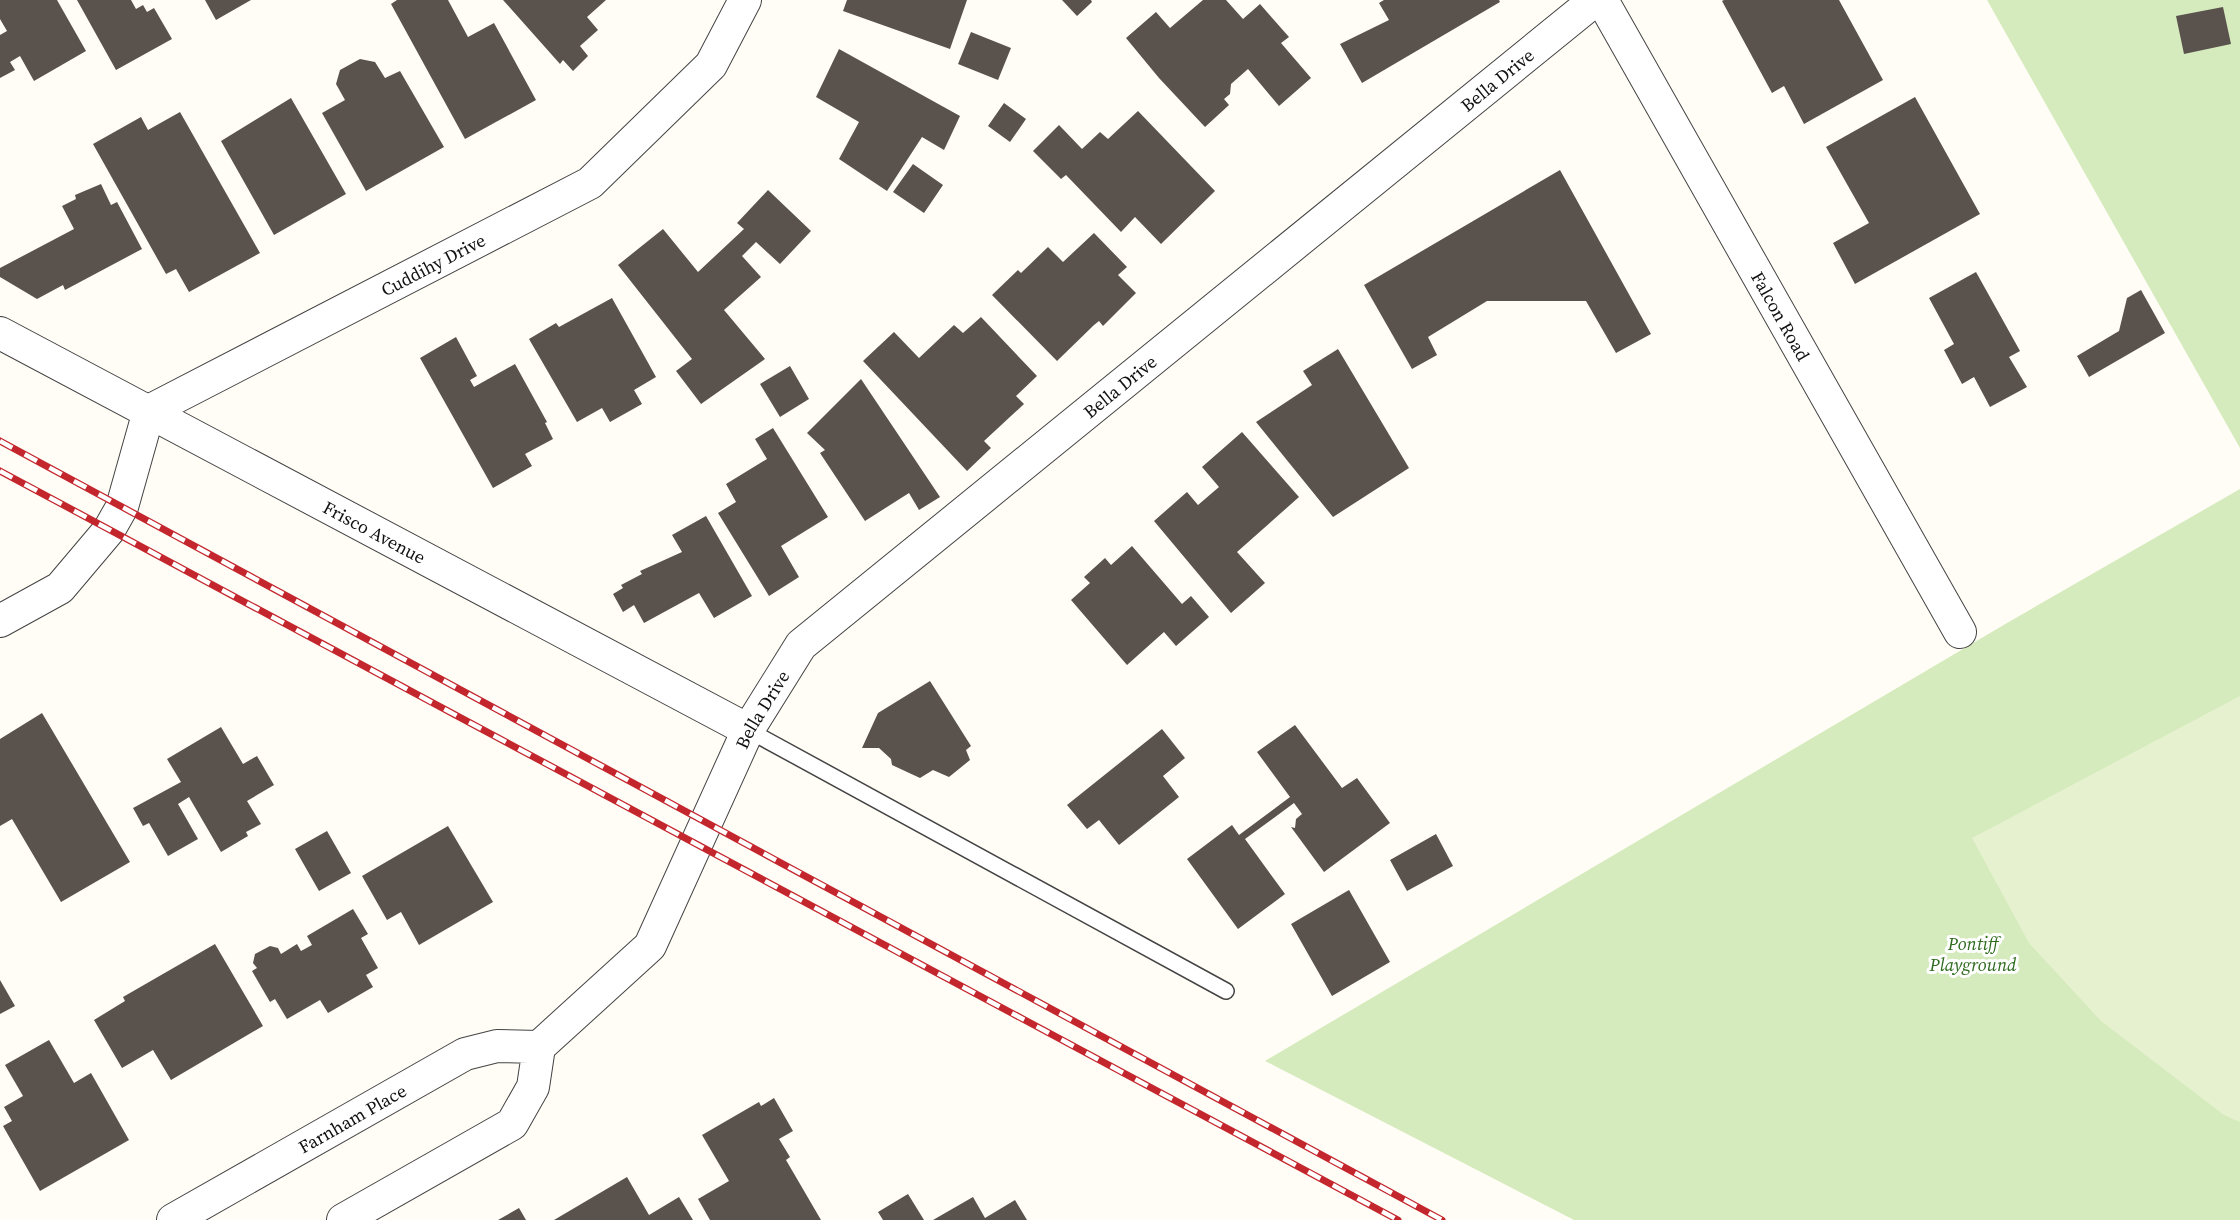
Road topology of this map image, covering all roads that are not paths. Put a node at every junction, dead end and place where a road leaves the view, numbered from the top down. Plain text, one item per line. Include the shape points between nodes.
1 (746, 0) edge
2 (1595, 0) edge
3 (1602, 0) edge
4 (0, 333) edge
5 (149, 411) junction
6 (0, 621) edge
7 (1960, 632) dead end
8 (748, 730) junction
9 (1226, 991) dead end
10 (539, 1047) junction
11 (173, 1220) edge
12 (343, 1220) edge

1 - 5 street, Cuddihy Drive via 711,65 590,183
2 - 8 street, Bella Drive via 801,645
3 - 7 street, Falcon Road
4 - 5 street, Frisco Avenue
5 - 6 street via 122,507 109,531 60,588
5 - 8 street, Frisco Avenue
8 - 9 lane
8 - 10 street, Bella Drive via 650,946
10 - 11 street, Farnham Place via 497,1046 465,1054
10 - 12 street via 533,1087 512,1124

